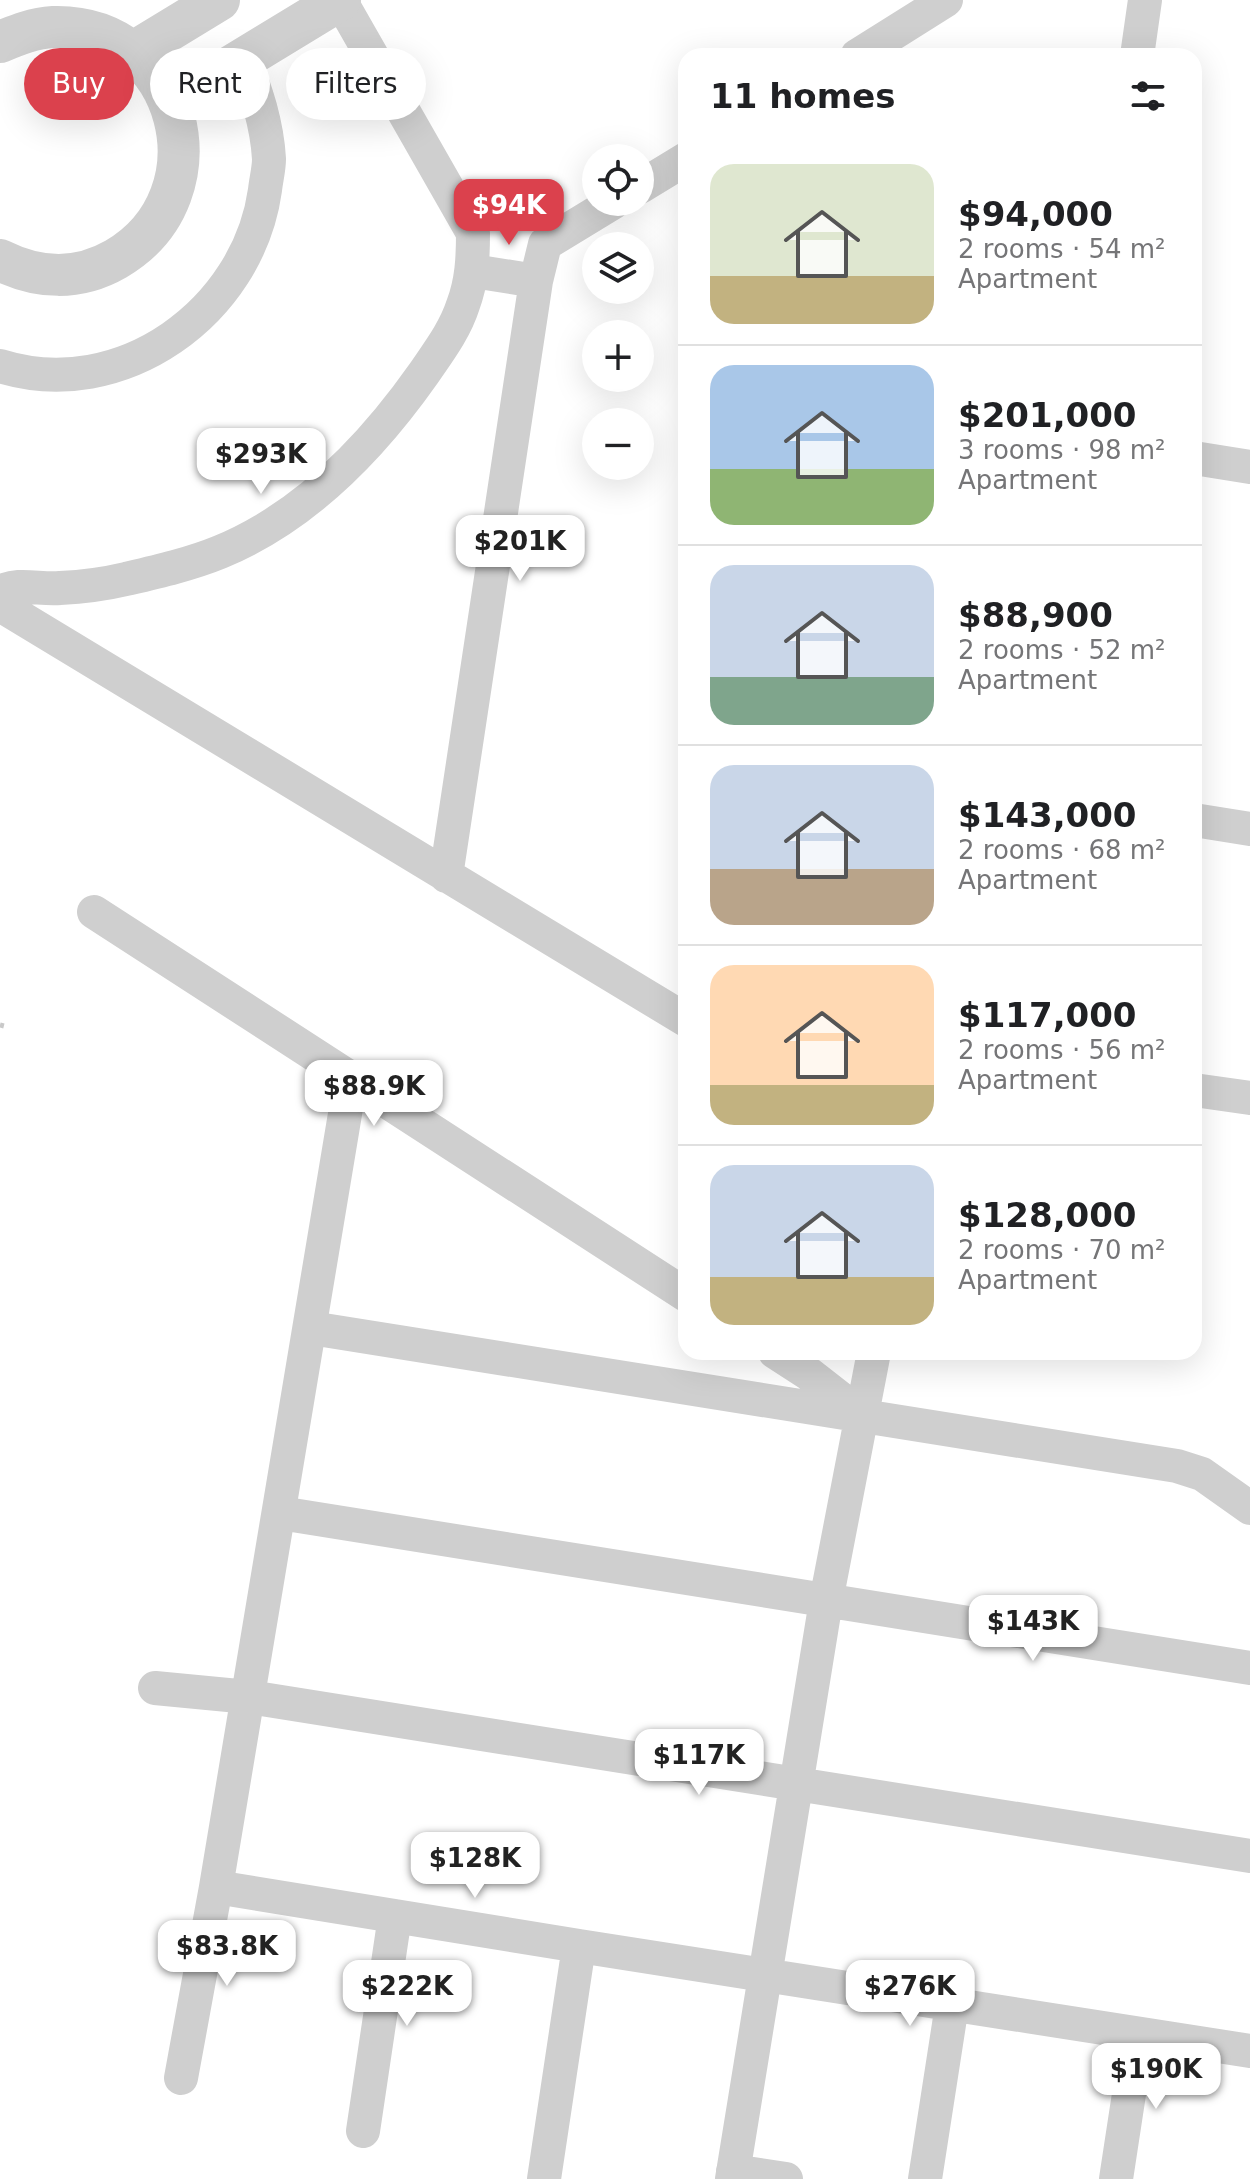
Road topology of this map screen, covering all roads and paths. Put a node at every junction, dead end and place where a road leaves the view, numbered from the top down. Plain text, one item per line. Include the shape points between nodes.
1 (340, 0) edge
2 (946, 0) edge
3 (1145, 0) edge
4 (206, 3) edge
5 (0, 42) edge
6 (124, 48) edge
7 (262, 48) edge
8 (870, 48) edge
9 (1138, 48) edge
10 (134, 52) edge
11 (134, 55) edge
12 (150, 70) edge
13 (175, 120) edge
14 (263, 120) edge
15 (678, 164) edge
16 (654, 178) edge
17 (591, 216) edge
18 (7, 268) edge
19 (473, 271) junction
20 (536, 281) junction
21 (0, 366) edge
22 (1202, 459) edge
23 (1250, 467) edge
24 (0, 592) edge
25 (0, 605) edge
26 (1202, 821) edge
27 (1250, 829) edge
28 (446, 876) junction
29 (94, 912) dead end
30 (678, 1015) edge
31 (351, 1078) junction
32 (1202, 1091) edge
33 (1250, 1098) edge
34 (678, 1290) edge
35 (311, 1328) junction
36 (787, 1360) edge
37 (872, 1360) edge
38 (861, 1414) junction
39 (1250, 1508) edge
40 (280, 1513) junction
41 (826, 1601) junction
42 (1250, 1668) edge
43 (155, 1688) dead end
44 (249, 1697) junction
45 (796, 1783) junction
46 (1250, 1856) edge
47 (216, 1887) junction
48 (395, 1916) junction
49 (579, 1946) junction
50 (764, 1975) junction
51 (952, 2005) junction
52 (1138, 2035) junction
53 (1250, 2051) edge
54 (181, 2078) dead end
55 (363, 2131) dead end
56 (732, 2175) edge
57 (544, 2179) edge
58 (786, 2179) edge
59 (925, 2179) edge
60 (1116, 2179) edge

1 - 7 street
1 - 19 street via 473,233
2 - 8 street
3 - 9 street
4 - 10 street
5 - 6 street via 53,27 81,30
11 - 12 street
13 - 18 street via 180,142 177,182 161,218 135,248 100,268 62,276
14 - 21 street via 269,162 262,215 242,264 211,307 170,341 122,364 69,375
15 - 16 street
17 - 20 street via 545,244
19 - 20 street
19 - 24 street via 450,336 384,425 331,480 262,531 218,553 124,580 57,589 18,586
20 - 28 street
22 - 23 street
25 - 28 street
26 - 27 street
28 - 30 street
29 - 31 street
31 - 34 street
31 - 35 street
32 - 33 street
35 - 38 street
35 - 40 street
36 - 38 street
37 - 38 street
38 - 39 street via 1177,1466 1202,1474
38 - 41 street
40 - 41 street
40 - 44 street
41 - 42 street
41 - 45 street
43 - 44 street
44 - 45 street
44 - 47 street
45 - 46 street
45 - 50 street
47 - 48 street
47 - 54 street
48 - 49 street
48 - 55 street
49 - 50 street
49 - 57 street
50 - 51 street
50 - 56 street
51 - 52 street
51 - 59 street
52 - 53 street
52 - 60 street
56 - 58 street

